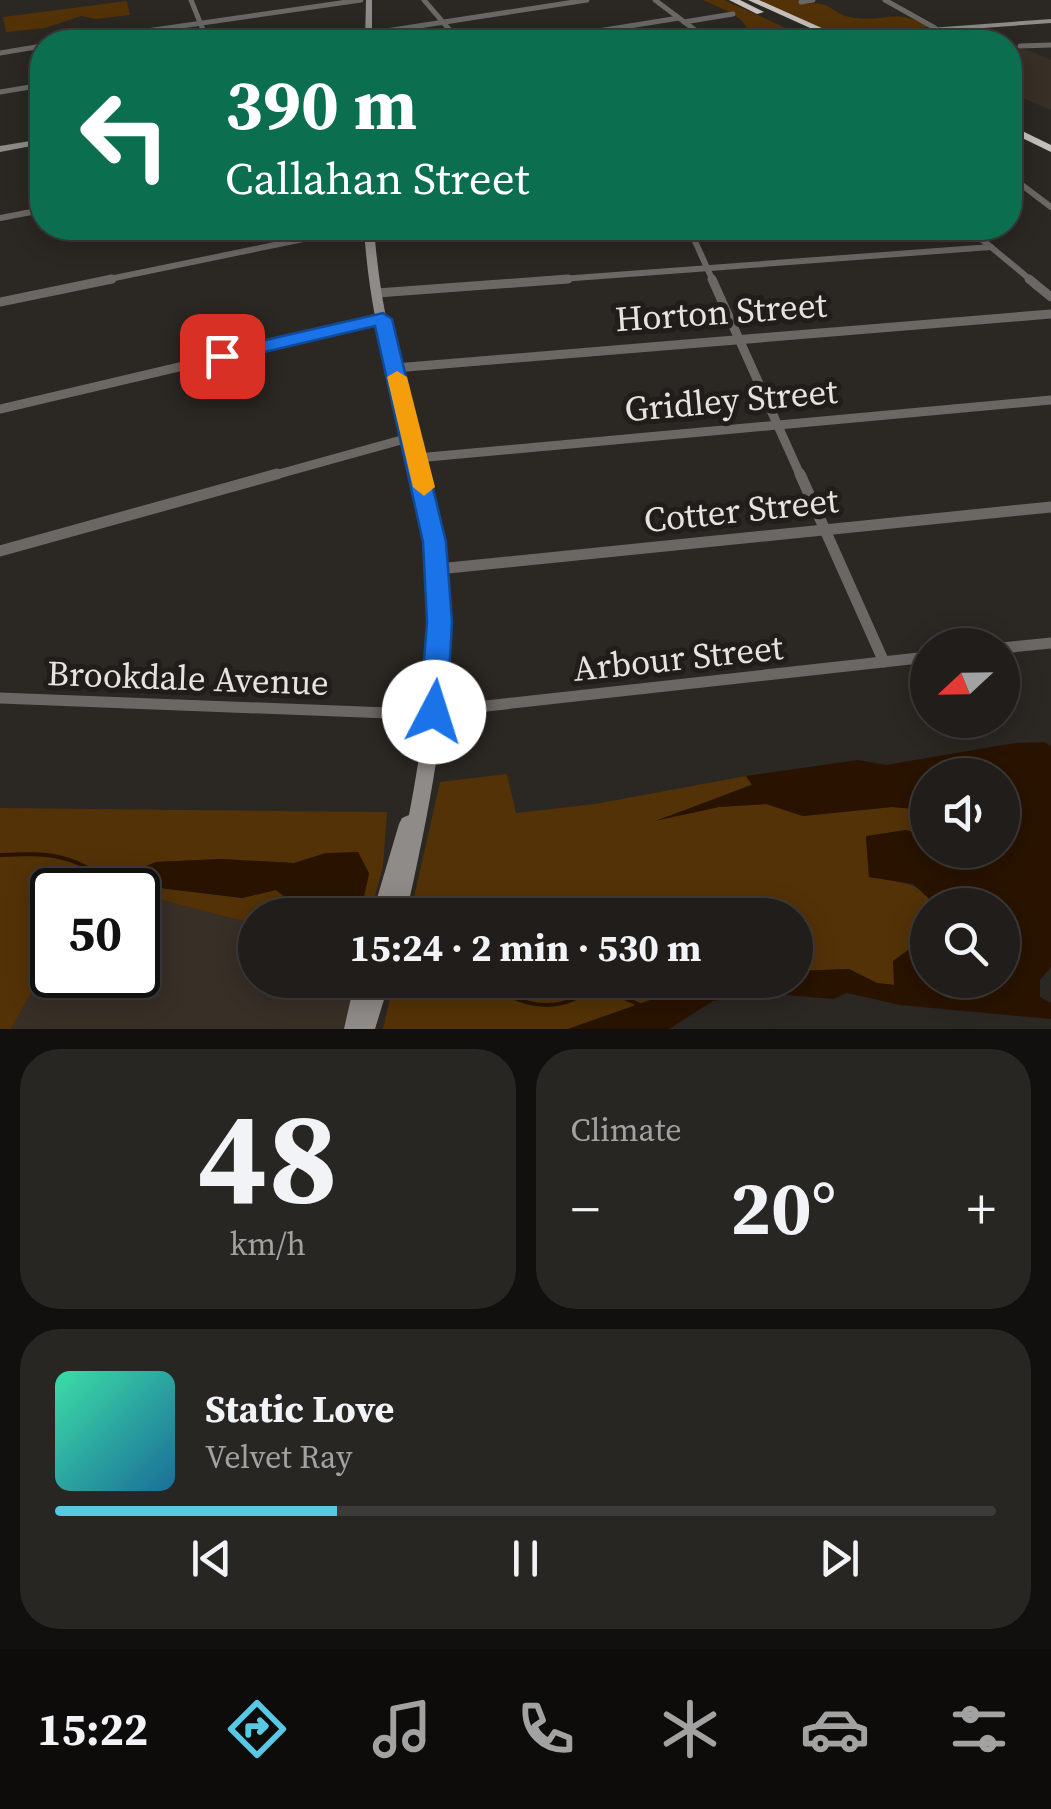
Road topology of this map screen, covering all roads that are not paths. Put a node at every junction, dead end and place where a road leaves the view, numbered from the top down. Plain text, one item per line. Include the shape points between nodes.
1 (191, 0) edge
2 (361, 0) edge
3 (369, 0) edge
4 (424, 0) edge
5 (587, 0) edge
6 (655, 0) edge
7 (731, 0) edge
8 (814, 0) edge
9 (885, 0) edge
10 (801, 2) edge
11 (751, 4) edge
12 (733, 14) dead end
13 (681, 20) junction
14 (442, 22) junction
15 (1051, 22) edge
16 (201, 24) junction
17 (936, 28) junction
18 (157, 30) edge
19 (203, 30) edge
20 (369, 30) edge
21 (406, 30) edge
22 (449, 30) edge
23 (612, 30) edge
24 (695, 30) edge
25 (804, 30) edge
26 (817, 30) edge
27 (914, 30) edge
28 (1051, 45) edge
29 (1022, 46) edge
30 (30, 48) edge
31 (0, 52) edge
32 (30, 87) edge
33 (0, 92) edge
34 (1022, 123) edge
35 (1022, 134) edge
36 (1051, 137) edge
37 (30, 144) edge
38 (0, 148) edge
39 (1051, 150) edge
40 (1022, 185) edge
41 (1051, 207) edge
42 (30, 212) edge
43 (0, 218) edge
44 (301, 240) edge
45 (370, 240) edge
46 (695, 240) edge
47 (983, 240) edge
48 (991, 247) junction
49 (708, 268) junction
50 (377, 293) junction
51 (1051, 297) edge
52 (0, 302) edge
53 (1051, 314) edge
54 (383, 319) junction
55 (740, 338) junction
56 (395, 368) junction
57 (1051, 400) edge
58 (0, 409) edge
59 (779, 424) junction
60 (412, 437) junction
61 (417, 458) junction
62 (1051, 507) edge
63 (825, 528) junction
64 (0, 551) edge
65 (438, 569) junction
66 (1051, 643) edge
67 (1020, 646) edge
68 (910, 659) edge
69 (884, 662) junction
70 (0, 698) edge
71 (434, 712) junction
72 (419, 795) junction
73 (387, 898) edge
74 (400, 898) edge
75 (361, 998) edge
76 (374, 998) edge
77 (354, 1029) edge
78 (365, 1029) edge

1 - 16 street
2 - 16 street
3 - 20 main road
4 - 14 street
5 - 14 street
6 - 13 street
7 - 11 highway
8 - 10 street
9 - 17 street
11 - 25 highway
11 - 26 highway
12 - 13 street
13 - 23 street
13 - 24 street
14 - 21 street
14 - 22 street
15 - 17 main road
16 - 18 street
16 - 19 street
17 - 27 main road
28 - 29 street
30 - 31 street
32 - 33 street
34 - 36 highway
35 - 39 highway
37 - 38 main road
40 - 41 street
42 - 43 street
44 - 52 street
45 - 50 main road
46 - 49 street
47 - 48 street
48 - 49 street
48 - 51 street
49 - 50 street
49 - 55 street
50 - 54 main road
53 - 55 street, Horton Street
54 - 56 main road
54 - 58 street
55 - 56 street, Horton Street
55 - 59 street
56 - 60 main road
57 - 59 street, Gridley Street
59 - 61 street, Gridley Street
59 - 63 street
60 - 61 main road
60 - 64 street
61 - 65 main road
62 - 63 street, Cotter Street
63 - 65 street, Cotter Street
63 - 69 street
65 - 71 main road
66 - 67 street
68 - 69 street, Arbour Street
69 - 71 street, Arbour Street
70 - 71 street, Brookdale Avenue
71 - 72 main road
72 - 73 main road
72 - 74 main road
75 - 77 main road
76 - 78 main road

